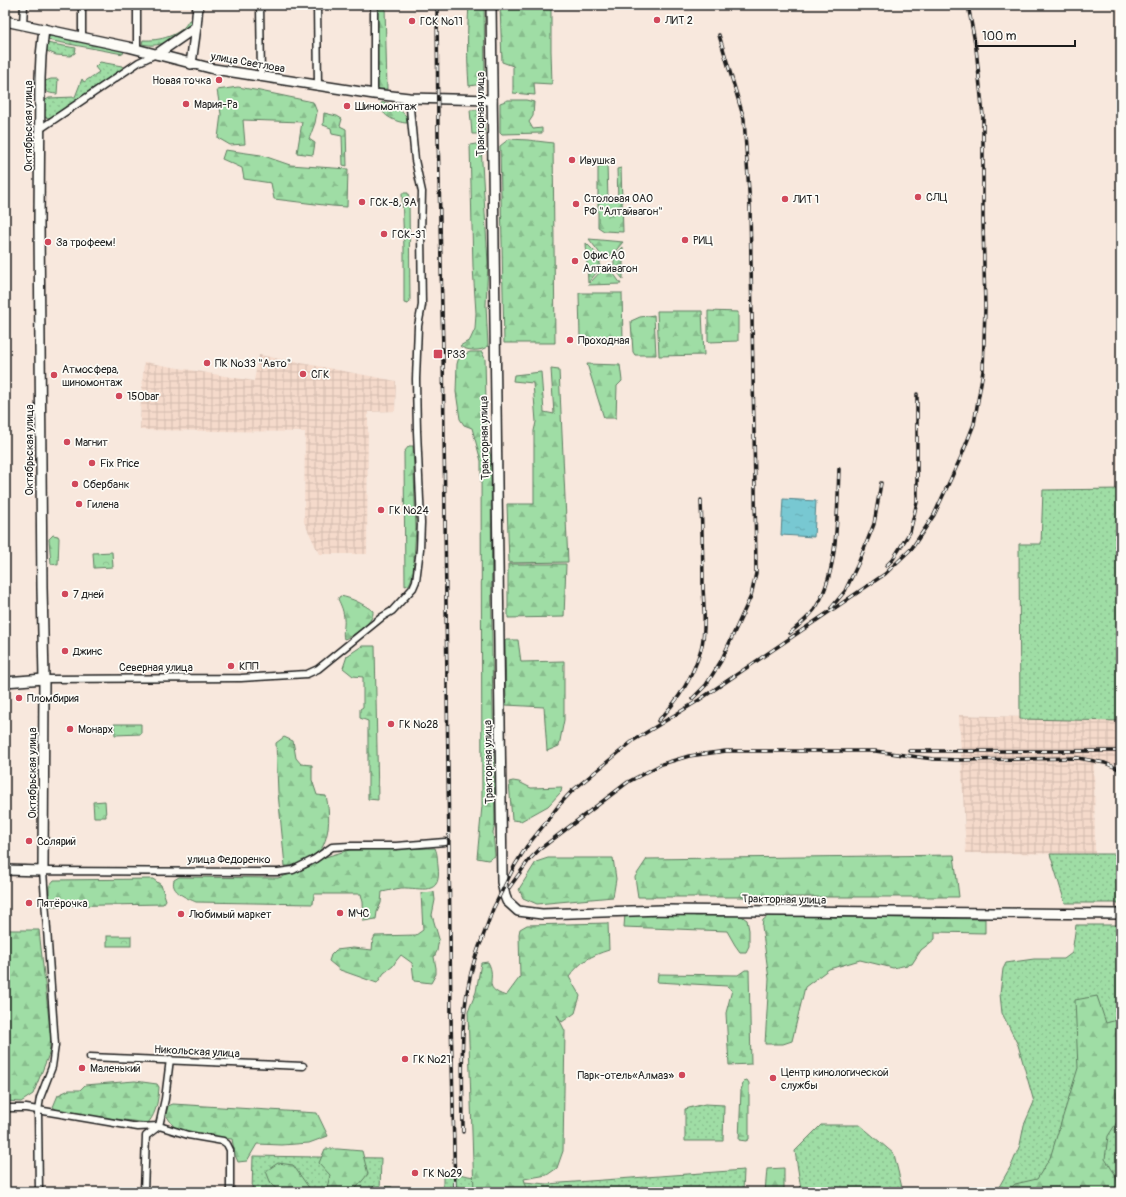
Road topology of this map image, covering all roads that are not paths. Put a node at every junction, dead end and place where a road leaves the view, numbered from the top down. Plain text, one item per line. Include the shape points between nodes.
1 (24, 5) edge
2 (82, 5) edge
3 (137, 5) edge
4 (198, 5) edge
5 (260, 5) edge
6 (317, 5) edge
7 (374, 5) edge
8 (491, 5) edge
9 (5, 21) edge
10 (23, 24) junction
11 (196, 27) junction
12 (44, 29) junction
13 (82, 37) junction
14 (137, 50) junction
15 (157, 54) junction
16 (192, 64) junction
17 (261, 77) junction
18 (318, 86) junction
19 (374, 94) junction
20 (409, 98) junction
21 (492, 100) junction
22 (40, 129) junction
23 (44, 679) junction
24 (5, 682) edge
25 (445, 842) dead end
26 (5, 870) edge
27 (43, 871) junction
28 (1121, 914) edge
29 (90, 1056) dead end
30 (170, 1059) junction
31 (303, 1066) dead end
32 (5, 1108) edge
33 (38, 1111) junction
34 (159, 1126) junction
35 (39, 1192) edge
36 (144, 1192) edge
37 (230, 1192) edge

1 - 10 street
2 - 13 street
3 - 14 street
4 - 11 main road
5 - 17 street
6 - 18 street
7 - 19 street
8 - 21 main road, Тракторная улица
9 - 10 main road, улица Светлова
10 - 12 main road, улица Светлова
11 - 15 main road
11 - 16 main road
12 - 13 main road, улица Светлова
12 - 22 main road, Октябрьская улица via 40,73
13 - 14 main road, улица Светлова
14 - 15 main road, улица Светлова
15 - 16 main road, улица Светлова
15 - 22 street via 139,62
16 - 17 main road, улица Светлова
17 - 18 main road, улица Светлова
18 - 19 main road, улица Светлова
19 - 20 main road, улица Светлова
20 - 21 main road, улица Светлова
20 - 23 street, Северная улица via 415,160 422,192 422,305 418,326 416,379 421,523 420,549 413,588 392,611 318,669 307,674 235,678
21 - 28 main road, Тракторная улица via 502,882 507,901 518,911 542,914 662,910
22 - 23 main road, Октябрьская улица
23 - 24 main road, Северная улица
23 - 27 main road, Октябрьская улица
25 - 27 street, улица Федоренко via 332,847 293,870 278,872
26 - 27 main road, улица Федоренко
27 - 33 street via 55,1045 52,1067 40,1098
29 - 30 street, Никольская улица
30 - 31 street, Никольская улица
30 - 34 street
32 - 33 street
33 - 34 street via 138,1126
33 - 35 street
34 - 36 street via 146,1136
34 - 37 street via 188,1136 228,1144

